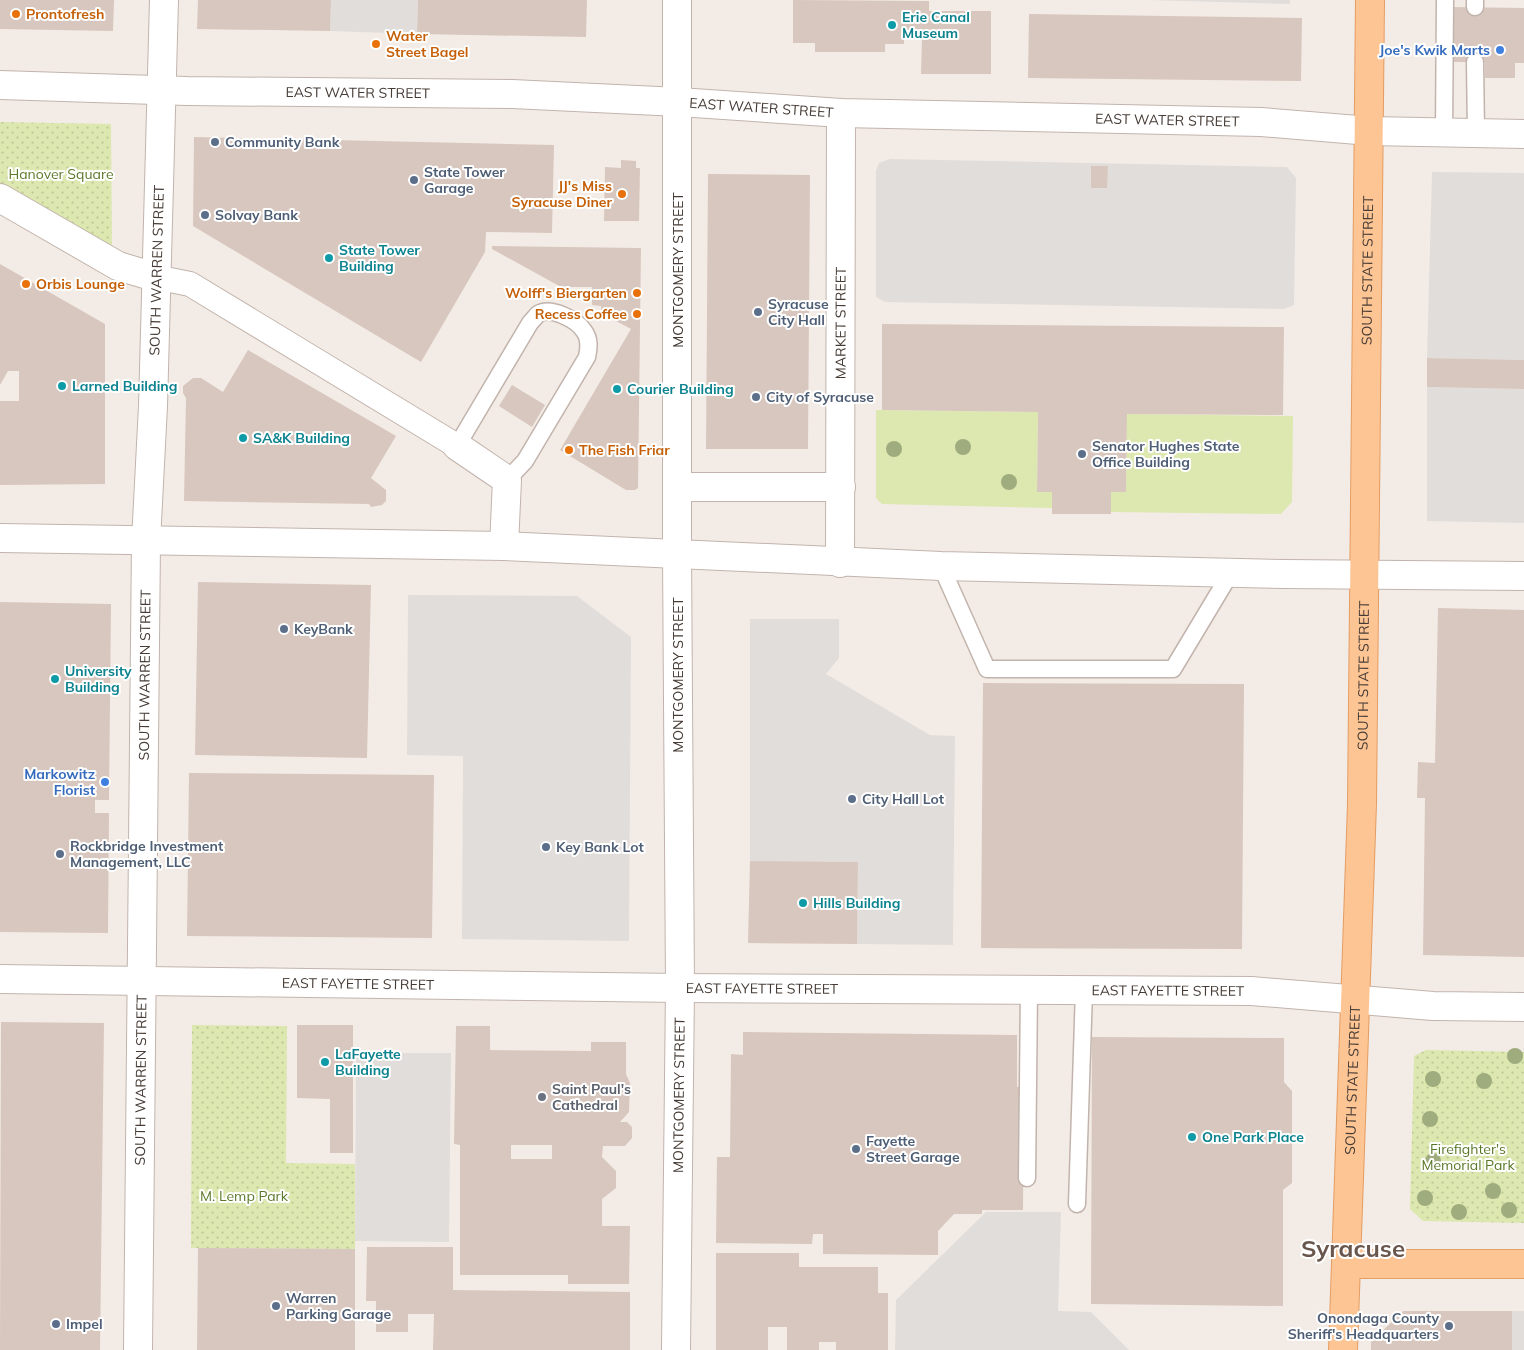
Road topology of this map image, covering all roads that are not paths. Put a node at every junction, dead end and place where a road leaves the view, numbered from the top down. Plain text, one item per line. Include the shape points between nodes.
1 (164, 0) edge
2 (677, 0) edge
3 (1370, 0) edge
4 (1445, 0) edge
5 (1475, 62) dead end
6 (0, 85) edge
7 (163, 90) junction
8 (679, 102) junction
9 (841, 113) junction
10 (1370, 131) junction
11 (1444, 133) junction
12 (1476, 133) junction
13 (1524, 134) edge
14 (0, 198) edge
15 (155, 277) junction
16 (457, 446) junction
17 (507, 480) junction
18 (678, 487) junction
19 (841, 487) junction
20 (0, 538) edge
21 (146, 541) junction
22 (504, 546) junction
23 (677, 554) junction
24 (840, 563) junction
25 (942, 566) junction
26 (1230, 574) junction
27 (1364, 576) junction
28 (1524, 576) edge
29 (0, 979) edge
30 (141, 980) junction
31 (680, 988) junction
32 (1029, 990) junction
33 (1084, 990) junction
34 (1355, 1000) junction
35 (1524, 1007) edge
36 (1027, 1178) dead end
37 (1077, 1204) dead end
38 (1346, 1264) junction
39 (1524, 1264) edge
40 (1339, 1345) edge
41 (138, 1350) edge
42 (676, 1350) edge

1 - 7 street, SOUTH WARREN STREET
2 - 8 street, MONTGOMERY STREET
3 - 10 main road, SOUTH STATE STREET
4 - 11 lane
5 - 12 lane
6 - 7 street, EAST WATER STREET
7 - 8 street, EAST WATER STREET via 512,94
7 - 15 street, SOUTH WARREN STREET
8 - 9 street, EAST WATER STREET
8 - 18 street, MONTGOMERY STREET
9 - 10 street, EAST WATER STREET via 1261,122
9 - 19 street, MARKET STREET
10 - 11 street, EAST WATER STREET
10 - 27 main road, SOUTH STATE STREET
11 - 12 street, EAST WATER STREET
12 - 13 street, EAST WATER STREET
14 - 15 street via 118,266
15 - 16 street via 190,284
15 - 21 street, SOUTH WARREN STREET
16 - 17 street
16 - 17 lane via 530,323 539,314 549,312 578,324 589,344 587,357 525,461
17 - 22 street
18 - 19 street
18 - 23 street, MONTGOMERY STREET
19 - 24 street, MARKET STREET
20 - 21 street
21 - 22 street
21 - 30 street, SOUTH WARREN STREET
22 - 23 street
23 - 24 street
23 - 31 street, MONTGOMERY STREET
24 - 25 street
25 - 26 street
25 - 26 lane via 987,669 1173,669
26 - 27 street
27 - 28 street
27 - 34 main road, SOUTH STATE STREET via 1362,804
29 - 30 street, EAST FAYETTE STREET
30 - 31 street, EAST FAYETTE STREET
30 - 41 street, SOUTH WARREN STREET
31 - 32 street, EAST FAYETTE STREET
31 - 42 street, MONTGOMERY STREET
32 - 33 street, EAST FAYETTE STREET
32 - 36 lane
33 - 34 street, EAST FAYETTE STREET via 1251,991
33 - 37 lane
34 - 35 street, EAST FAYETTE STREET via 1433,1006
34 - 38 main road, SOUTH STATE STREET
38 - 39 main road
38 - 40 main road, SOUTH STATE STREET

